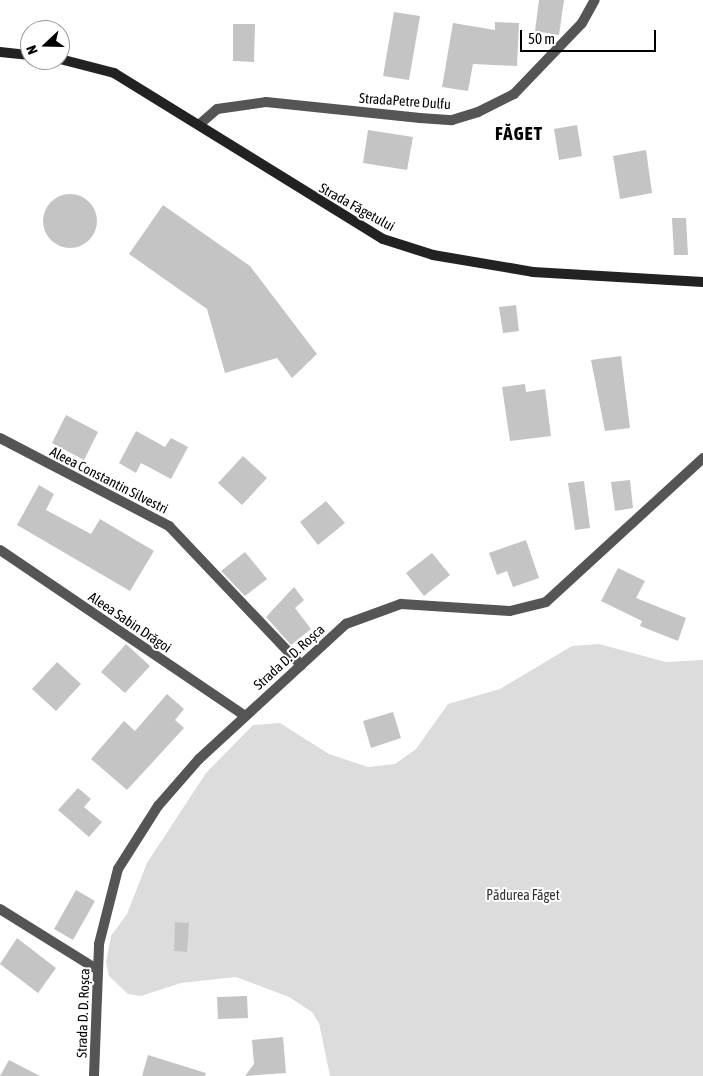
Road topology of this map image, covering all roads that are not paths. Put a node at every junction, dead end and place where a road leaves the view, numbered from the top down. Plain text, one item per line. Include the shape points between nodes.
1 (595, 0) edge
2 (0, 52) edge
3 (20, 54) edge
4 (70, 62) edge
5 (201, 123) junction
6 (703, 282) edge
7 (0, 438) edge
8 (703, 458) edge
9 (0, 550) edge
10 (301, 665) junction
11 (245, 716) junction
12 (0, 908) edge
13 (98, 970) junction
14 (94, 1076) edge

1 - 5 street, StradaPetre Dulfu via 582,23 514,94 478,112 452,120 266,102 217,109
2 - 3 main road
4 - 5 main road, Strada Făgetului via 114,73
5 - 6 main road, Strada Făgetului via 336,214 407,247 533,272
7 - 10 street, Aleea Constantin Silvestri via 169,526
8 - 10 street, Strada D. D. Roșca via 546,602 510,611 401,604 346,624
9 - 11 street, Aleea Sabin Drăgoi
10 - 11 street, Strada D. D. Roșca
11 - 13 street, Strada D. D. Roșca via 199,759 158,806 118,869 102,918
12 - 13 street
13 - 14 street, Strada D. D. Roșca

